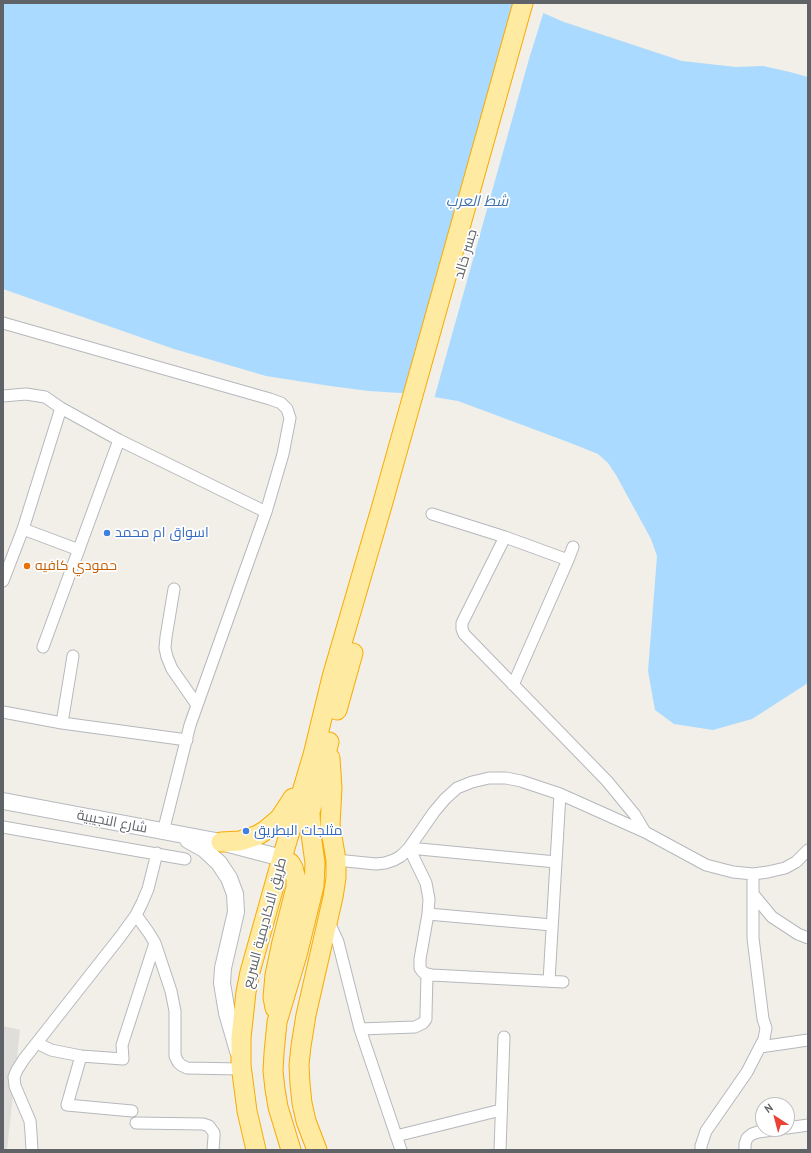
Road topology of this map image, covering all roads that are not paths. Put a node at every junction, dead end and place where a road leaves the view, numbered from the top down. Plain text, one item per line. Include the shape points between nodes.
1 (523, 3) edge
2 (537, 3) edge
3 (3, 323) edge
4 (3, 396) edge
5 (61, 408) junction
6 (119, 440) junction
7 (389, 503) junction
8 (266, 512) junction
9 (432, 514) dead end
10 (23, 529) junction
11 (505, 537) junction
12 (573, 547) dead end
13 (79, 550) junction
14 (568, 560) junction
15 (3, 581) edge
16 (174, 589) dead end
17 (43, 647) dead end
18 (73, 656) dead end
19 (339, 677) junction
20 (513, 686) junction
21 (197, 706) junction
22 (3, 712) edge
23 (62, 722) junction
24 (187, 740) junction
25 (328, 747) junction
26 (308, 768) junction
27 (560, 794) junction
28 (3, 801) edge
29 (3, 827) edge
30 (645, 832) junction
31 (166, 833) junction
32 (221, 842) junction
33 (409, 848) junction
34 (808, 850) edge
35 (157, 853) junction
36 (282, 858) junction
37 (185, 859) dead end
38 (336, 860) junction
39 (556, 862) junction
40 (753, 874) junction
41 (753, 894) junction
42 (428, 914) junction
43 (136, 915) junction
44 (327, 918) junction
45 (552, 926) junction
46 (808, 938) edge
47 (155, 943) junction
48 (427, 974) junction
49 (549, 981) junction
50 (564, 982) dead end
51 (277, 1022) junction
52 (360, 1029) junction
53 (504, 1037) dead end
54 (808, 1040) edge
55 (37, 1043) junction
56 (760, 1047) junction
57 (82, 1056) junction
58 (241, 1067) junction
59 (501, 1110) junction
60 (132, 1111) dead end
61 (136, 1123) dead end
62 (808, 1125) edge
63 (795, 1127) edge
64 (755, 1133) edge
65 (396, 1136) junction
66 (32, 1150) edge
67 (213, 1150) edge
68 (256, 1150) edge
69 (291, 1150) edge
70 (317, 1150) edge
71 (401, 1150) edge
72 (500, 1150) edge
73 (700, 1150) edge
74 (745, 1150) edge

1 - 7 highway, جسر خالد
2 - 7 highway, جسر خالد
3 - 8 street via 281,403 287,409 290,418 283,454
4 - 5 street via 26,394 45,397
5 - 6 street
5 - 10 street
6 - 8 street
6 - 13 street
7 - 19 highway
8 - 21 street
9 - 11 street
10 - 13 street
10 - 15 street
11 - 14 street
11 - 20 street via 462,623 462,629
12 - 14 street
13 - 17 street
14 - 20 street
16 - 21 street via 165,648 172,669
18 - 23 street
19 - 25 highway
19 - 26 highway, طريق الاكاديمية السريع
20 - 30 street via 607,781 635,815
21 - 24 street
22 - 23 street
23 - 24 street
24 - 31 street
25 - 38 highway via 332,781 330,825
25 - 51 highway via 310,812 310,834 315,863 314,886
26 - 32 highway via 286,811 273,825 249,839
26 - 36 highway, طريق الاكاديمية السريع
27 - 30 street
27 - 33 street via 506,778 472,782 457,788 444,799
27 - 39 street
28 - 31 main road, شارع النجيبية
29 - 35 street
30 - 40 street via 706,864 733,872
31 - 32 main road, شارع النجيبية
31 - 58 main road via 194,842 213,856 225,870 232,886 236,912 222,983
32 - 36 main road, شارع النجيبية
33 - 38 street via 401,856 386,863
33 - 39 street
33 - 42 street via 426,882
34 - 40 street via 796,862 785,868
35 - 37 street
35 - 43 street via 148,889
36 - 51 highway via 293,868 296,887 275,975
36 - 58 highway, طريق الاكاديمية السريع via 250,972 241,1038
38 - 44 highway via 334,888
39 - 45 street
40 - 41 street
41 - 46 street via 772,917
41 - 56 street via 753,938 766,1028
42 - 45 street
42 - 48 street via 420,965 422,971
43 - 47 street
43 - 55 street
44 - 52 street via 338,942
44 - 70 highway via 306,1015 299,1065 306,1121
45 - 49 street
47 - 57 street via 122,1045 123,1058
47 - 58 street via 173,1001 175,1056 180,1065 187,1068
48 - 49 street
48 - 52 street via 426,1019 423,1023 415,1027
49 - 50 street
51 - 69 highway via 273,1071 278,1107
52 - 65 street
53 - 59 street
54 - 56 street
55 - 57 street via 51,1050
55 - 66 street via 14,1077 15,1086 30,1121
56 - 73 street via 743,1077 706,1130
57 - 60 street via 67,1105
58 - 68 highway, طريق الاكاديمية السريع
59 - 65 street
59 - 72 street
61 - 67 street via 204,1124 214,1133
62 - 63 street
64 - 74 street via 747,1138
65 - 71 street

